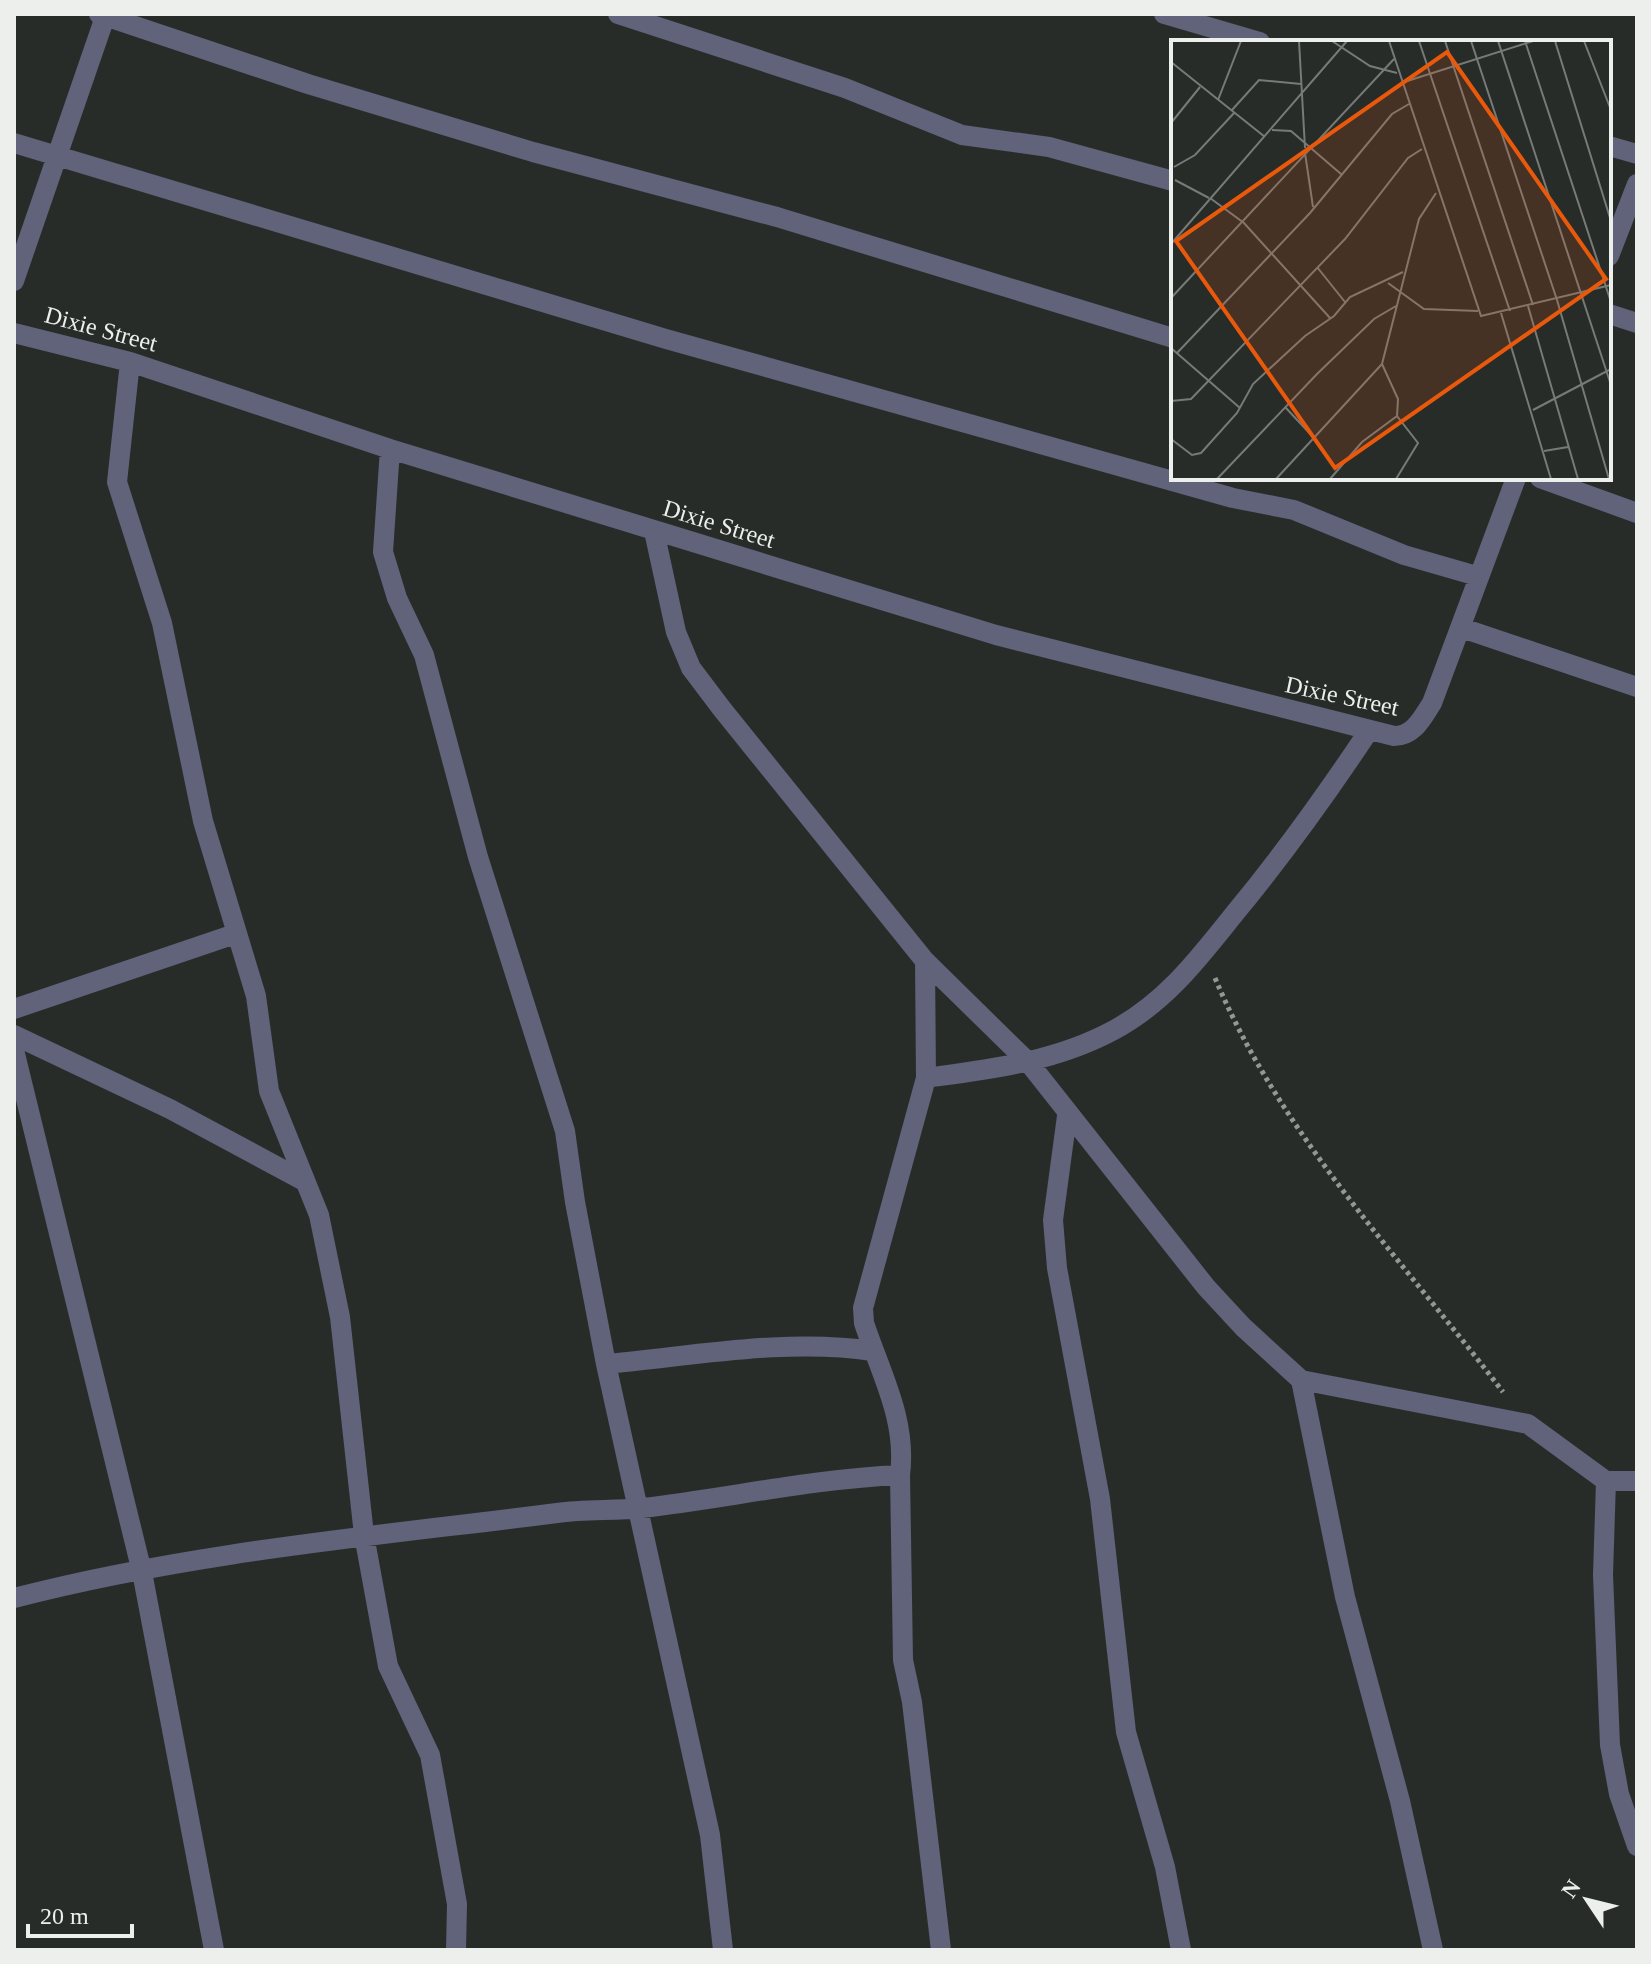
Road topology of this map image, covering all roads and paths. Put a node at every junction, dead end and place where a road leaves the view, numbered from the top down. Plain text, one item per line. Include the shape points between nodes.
1 (618, 14) edge
2 (1164, 14) edge
3 (104, 15) edge
4 (1253, 40) edge
5 (14, 143) edge
6 (1611, 147) edge
7 (1637, 154) edge
8 (59, 156) junction
9 (1171, 180) edge
10 (1637, 184) edge
11 (1611, 251) edge
12 (14, 281) edge
13 (1611, 315) edge
14 (1637, 323) edge
15 (14, 333) edge
16 (1171, 337) edge
17 (130, 362) junction
18 (390, 449) junction
19 (1515, 480) edge
20 (1546, 480) edge
21 (1637, 513) edge
22 (654, 531) junction
23 (1477, 576) junction
24 (1462, 628) junction
25 (1637, 687) edge
26 (1368, 732) junction
27 (235, 934) junction
28 (1204, 952) junction
29 (925, 961) junction
30 (14, 1009) edge
31 (14, 1035) edge
32 (14, 1050) edge
33 (1029, 1063) junction
34 (926, 1078) junction
35 (1067, 1116) junction
36 (304, 1181) junction
37 (873, 1351) junction
38 (606, 1364) junction
39 (1301, 1380) junction
40 (1528, 1424) junction
41 (900, 1475) junction
42 (1606, 1481) junction
43 (1637, 1481) edge
44 (640, 1508) junction
45 (364, 1535) junction
46 (142, 1572) junction
47 (14, 1598) edge
48 (1637, 1846) edge
49 (214, 1950) edge
50 (456, 1950) edge
51 (723, 1950) edge
52 (941, 1950) edge
53 (1181, 1950) edge
54 (1433, 1950) edge

1 - 9 street via 845,88 962,135 1049,147
2 - 4 street
3 - 8 street
3 - 16 street via 533,152 777,217
5 - 8 street
6 - 7 street
8 - 12 street
8 - 23 street via 666,339 1233,498 1294,510 1404,555
10 - 11 street
13 - 14 street
15 - 17 street, Dixie Street
17 - 18 street, Dixie Street
17 - 27 street via 117,482 162,623 203,821
18 - 22 street, Dixie Street
18 - 38 street via 383,552 397,598 424,655 478,857 565,1131
19 - 23 street
20 - 21 street
22 - 26 street, Dixie Street via 996,635
22 - 29 street via 676,632 691,668
23 - 24 street
24 - 25 street
24 - 26 street, Dixie Street via 1432,703 1415,728 1404,736
26 - 28 street via 1295,841
27 - 30 street
27 - 36 street via 256,996 269,1091
28 - 33 street via 1175,986 1114,1030
28 - 40 path via 1232,1018 1304,1142
29 - 33 street
29 - 34 street
31 - 36 street via 170,1109
32 - 46 street
33 - 34 street
33 - 35 street
34 - 37 street via 863,1308
35 - 39 street via 1206,1287
35 - 53 street via 1053,1220 1057,1268 1100,1499 1126,1732 1165,1867
36 - 45 street via 319,1215 340,1317
37 - 38 street via 784,1347
37 - 41 street via 899,1419
38 - 44 street
39 - 40 street
39 - 54 street via 1345,1597 1400,1801
40 - 42 street
41 - 44 street via 775,1486
41 - 52 street via 903,1660
42 - 43 street
42 - 48 street via 1603,1575 1610,1745
44 - 45 street
44 - 51 street via 710,1835
45 - 46 street
45 - 50 street via 388,1666 430,1755 439,1794 457,1904
46 - 47 street
46 - 49 street

